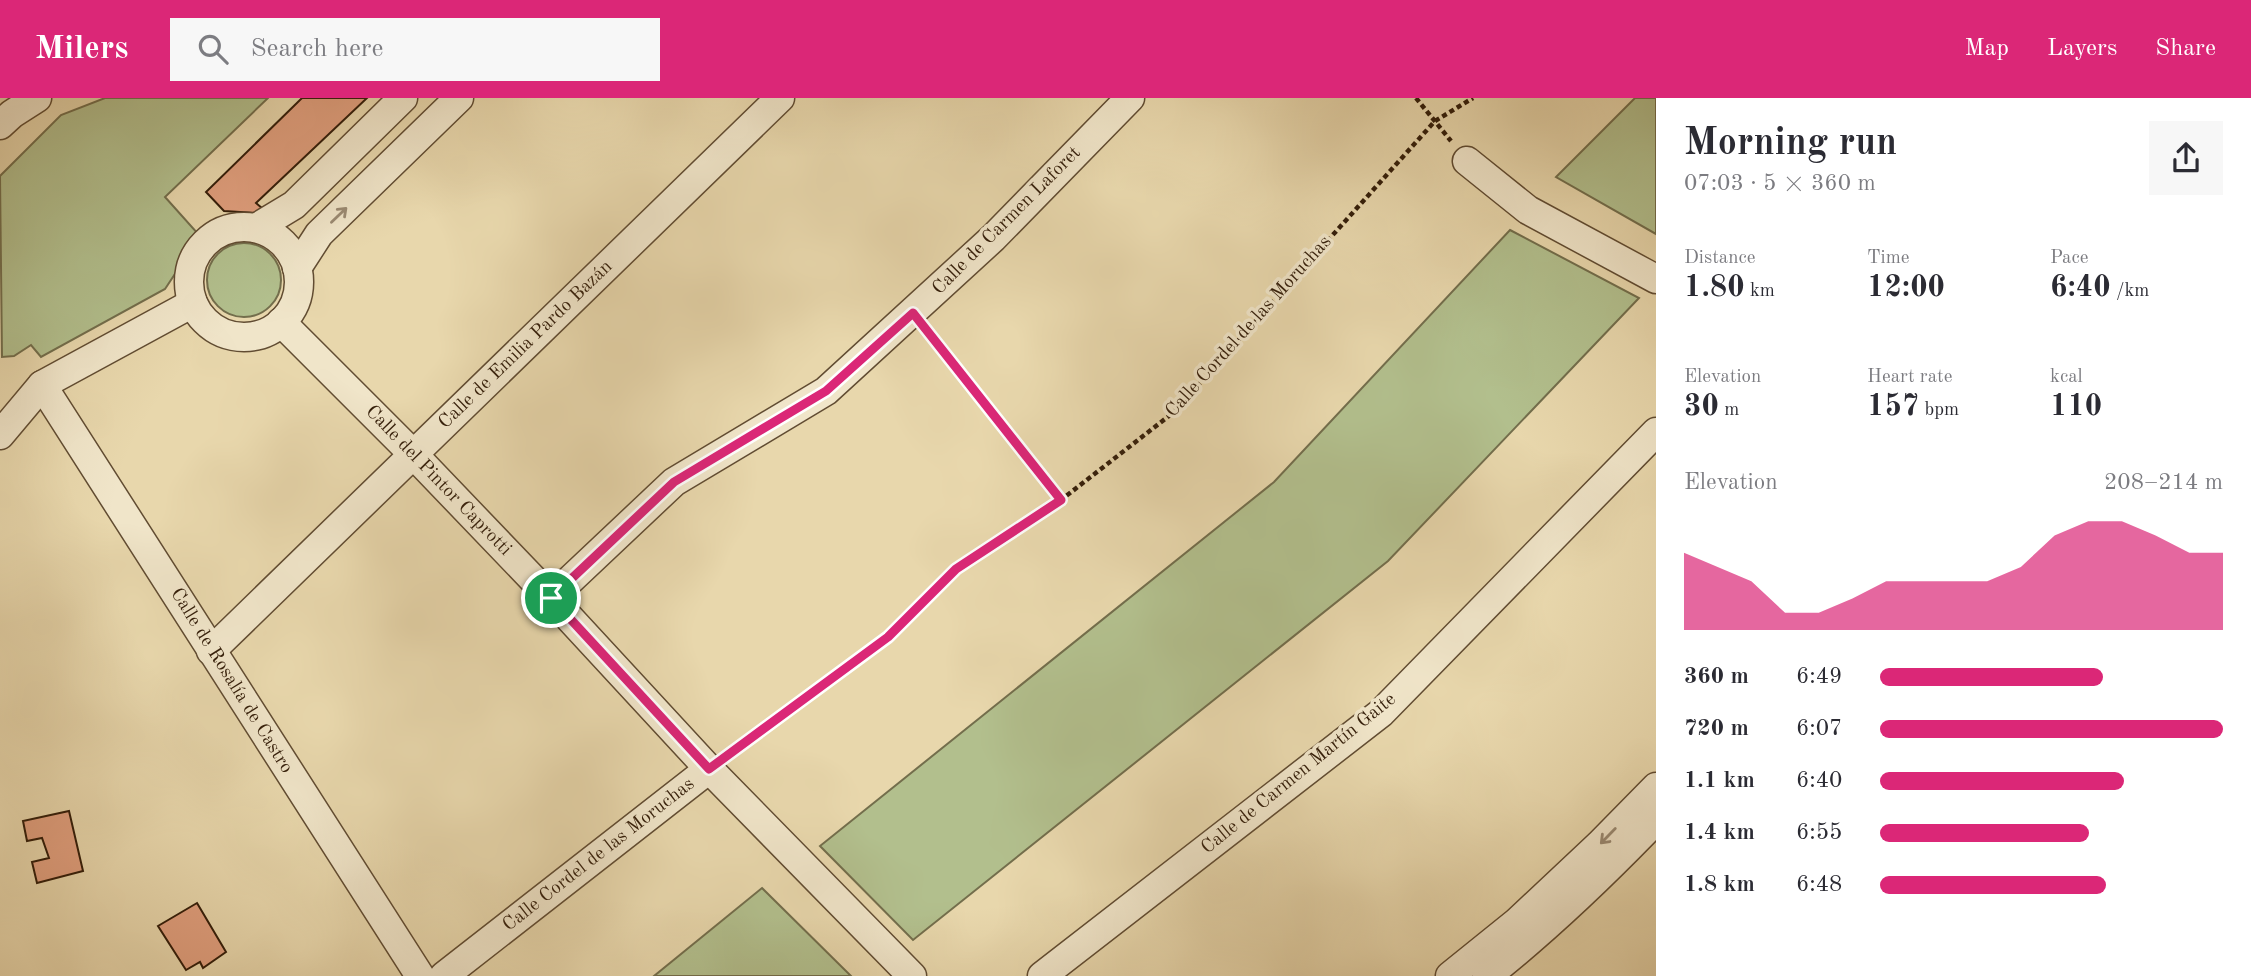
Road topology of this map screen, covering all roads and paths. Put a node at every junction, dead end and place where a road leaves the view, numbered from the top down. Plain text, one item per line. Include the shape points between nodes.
1 (37, 98) edge
2 (403, 98) edge
3 (459, 98) edge
4 (757, 98) edge
5 (780, 98) edge
6 (1130, 98) edge
7 (1416, 98) edge
8 (1473, 98) edge
9 (1435, 121) junction
10 (0, 125) edge
11 (1467, 161) joint
12 (256, 228) junction
13 (297, 268) junction
14 (1656, 279) edge
15 (193, 303) junction
16 (913, 313) junction
17 (281, 322) junction
18 (42, 385) junction
19 (1656, 432) edge
20 (0, 435) edge
21 (407, 449) junction
22 (1061, 500) junction
23 (551, 598) junction
24 (208, 646) junction
25 (709, 769) junction
26 (1656, 787) edge
27 (1651, 833) edge
28 (420, 976) edge
29 (444, 976) edge
30 (912, 976) edge
31 (1042, 976) edge
32 (1450, 976) edge
33 (1488, 976) edge

1 - 10 street
2 - 12 street via 294,205
13 -> 3 street via 319,234
4 - 21 street, Calle de Emilia Pardo Bazán
5 - 21 street, Calle de Emilia Pardo Bazán
6 - 16 street, Calle de Carmen Laforet
7 - 9 path
8 - 9 path, Calle Cordel de las Moruchas
9 - 11 path
9 - 22 path, Calle Cordel de las Moruchas via 1174,412
11 - 14 street via 1528,210
12 - 13 street via 282,242
12 - 15 street via 222,231 196,253 188,286
13 - 17 street via 297,297
15 - 17 street via 202,318 232,336 250,337
15 - 18 street
16 - 22 path
16 - 23 street, Calle de Carmen Laforet via 826,391 674,482
17 - 21 street, Calle del Pintor Caprotti
18 - 20 street
18 - 24 street, Calle de Rosalía de Castro
19 - 31 street, Calle de Carmen Martín Gaite via 1381,713
21 - 23 street, Calle del Pintor Caprotti
21 - 24 street, Calle de Emilia Pardo Bazán
22 - 25 path, Calle Cordel de las Moruchas via 956,569 888,637
23 - 25 street, Calle del Pintor Caprotti
24 - 28 street, Calle de Rosalía de Castro
25 - 29 street, Calle Cordel de las Moruchas
25 - 30 street, Calle del Pintor Caprotti
26 -> 32 street via 1517,922
27 - 33 street

